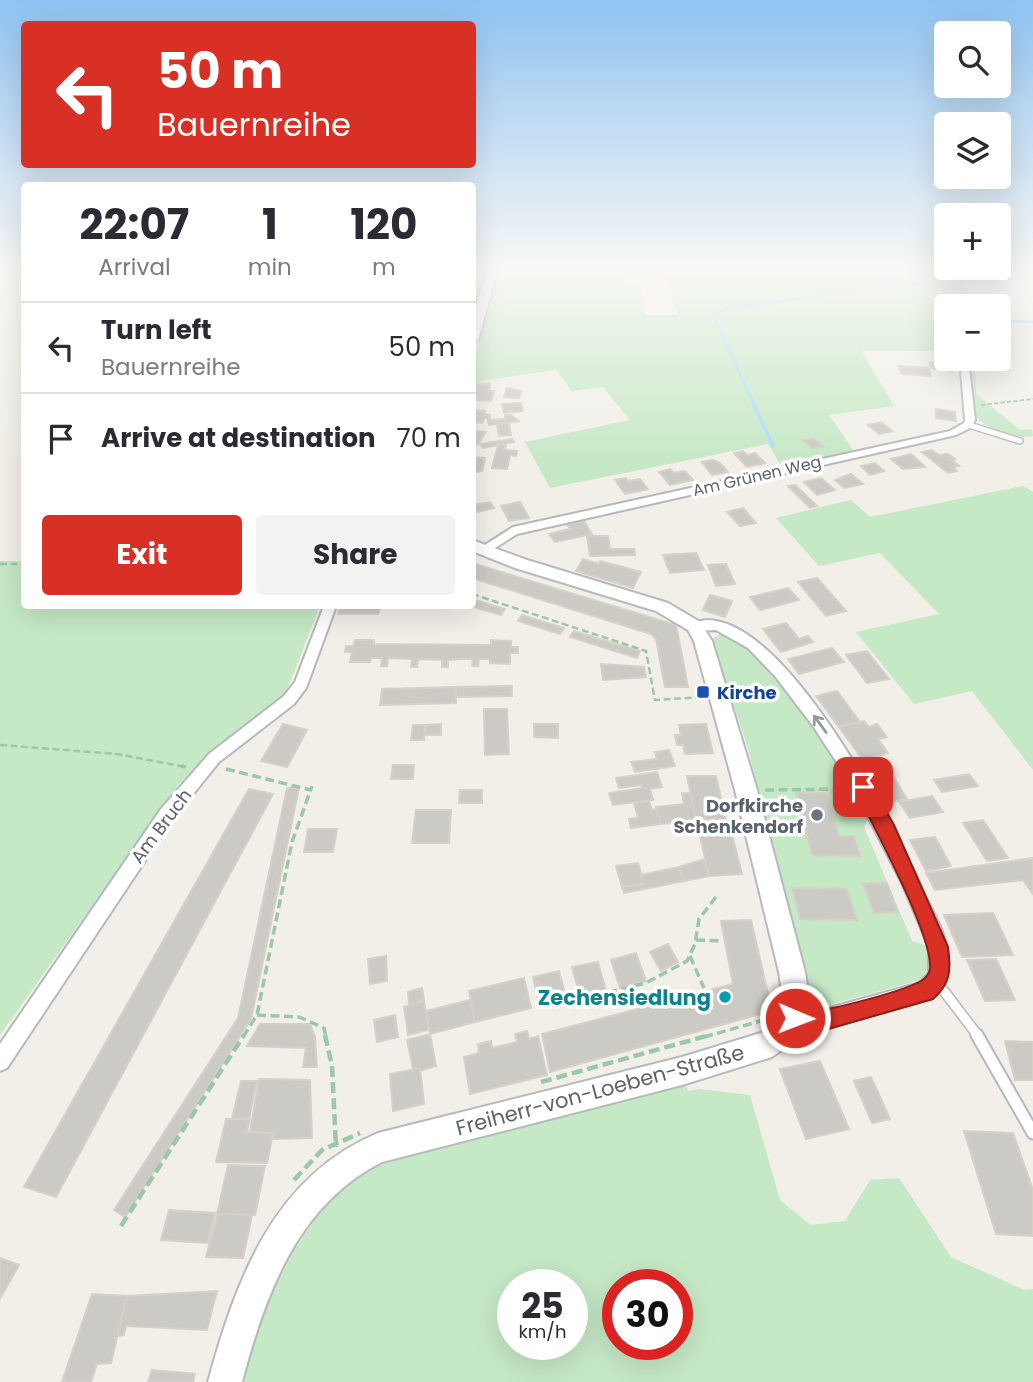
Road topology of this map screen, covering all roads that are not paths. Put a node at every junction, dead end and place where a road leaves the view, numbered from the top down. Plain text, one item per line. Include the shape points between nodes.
1 (965, 371) edge
2 (969, 425) junction
3 (1020, 441) dead end
4 (478, 547) edge
5 (329, 609) edge
6 (694, 626) junction
7 (937, 982) junction
8 (782, 1018) junction
9 (0, 1061) edge
10 (1032, 1135) edge
11 (225, 1382) edge

1 - 2 street
2 - 3 lane
2 - 4 street, Am Grünen Weg via 953,433 513,531
4 - 6 main road via 662,607
5 - 9 street, Am Bruch via 304,677 289,700 205,768 167,814
7 -> 6 street via 938,947 887,831 818,720 778,669 743,637 721,626
6 - 8 main road via 703,641 707,693 746,790 792,972 797,1006
7 - 8 street via 925,991 811,1023
7 - 10 lane via 982,1041
8 - 11 main road, Freiherr-von-Loeben-Straße via 788,1030 772,1043 682,1071 379,1148 337,1152 262,1270 237,1332

